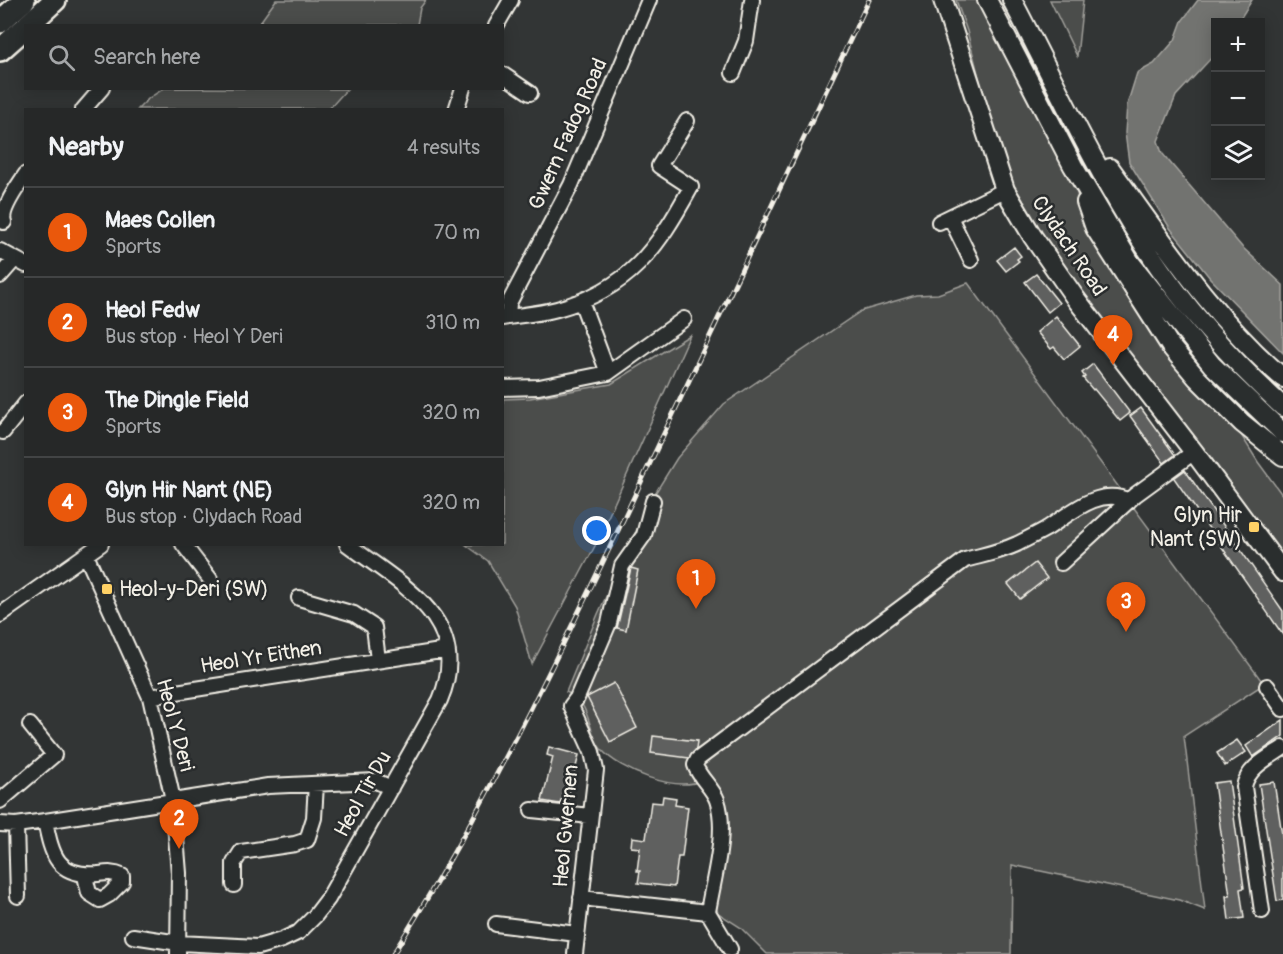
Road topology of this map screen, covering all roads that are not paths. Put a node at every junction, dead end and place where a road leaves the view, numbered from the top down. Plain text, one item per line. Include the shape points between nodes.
1 (24, 0) edge
2 (55, 0) edge
3 (511, 0) edge
4 (649, 0) edge
5 (752, 0) edge
6 (943, 0) edge
7 (987, 0) edge
8 (1012, 0) edge
9 (0, 22) edge
10 (28, 24) edge
11 (497, 24) edge
12 (24, 28) edge
13 (0, 50) edge
14 (733, 74) dead end
15 (504, 75) edge
16 (100, 90) edge
17 (462, 90) edge
18 (530, 93) dead end
19 (84, 108) edge
20 (457, 108) edge
21 (1072, 116) junction
22 (687, 121) dead end
23 (1073, 166) junction
24 (24, 177) edge
25 (1005, 190) junction
26 (4, 222) dead end
27 (0, 251) edge
28 (971, 260) dead end
29 (20, 262) edge
30 (0, 276) edge
31 (581, 301) junction
32 (505, 317) edge
33 (684, 319) dead end
34 (608, 373) junction
35 (1283, 378) edge
36 (504, 388) edge
37 (24, 406) edge
38 (1283, 407) edge
39 (4, 433) edge
40 (1283, 434) edge
41 (1194, 452) junction
42 (1283, 456) edge
43 (653, 501) dead end
44 (1129, 501) junction
45 (98, 546) edge
46 (185, 546) edge
47 (350, 546) edge
48 (86, 555) junction
49 (1061, 563) dead end
50 (1283, 572) edge
51 (210, 579) dead end
52 (299, 598) dead end
53 (0, 615) edge
54 (447, 650) junction
55 (378, 660) junction
56 (1267, 686) dead end
57 (150, 697) junction
58 (1283, 709) edge
59 (30, 725) dead end
60 (1283, 748) edge
61 (316, 784) junction
62 (391, 788) junction
63 (172, 800) junction
64 (0, 801) edge
65 (532, 810) dead end
66 (590, 816) junction
67 (45, 821) junction
68 (0, 824) edge
69 (16, 825) junction
70 (85, 876) dead end
71 (234, 885) dead end
72 (18, 896) dead end
73 (581, 898) junction
74 (1262, 911) dead end
75 (708, 912) junction
76 (496, 924) dead end
77 (577, 934) junction
78 (133, 936) dead end
79 (179, 948) edge
80 (730, 949) dead end
81 (575, 954) edge

1 - 9 highway
2 - 10 highway
3 - 11 street
4 - 32 street, Gwern Fadog Road via 571,185
5 - 14 street via 746,41
6 - 25 main road, Clydach Road
7 - 23 main road
8 - 21 main road
12 - 13 highway
15 - 18 street
16 - 19 street
17 - 20 street
21 - 35 main road via 1186,272
21 - 38 main road via 1116,198 1173,285 1226,351
22 - 31 street via 659,166 691,187 670,225 643,261 607,288
23 - 40 main road via 1130,262 1165,308 1212,364
23 - 42 main road via 1095,228 1171,347 1242,423
24 - 26 street via 5,210
25 - 28 street via 944,220
25 - 41 main road, Clydach Road via 1076,299
27 - 29 street
29 - 30 street
31 - 32 street
31 - 34 street
33 - 34 street
34 - 36 street via 539,387
37 - 39 street
41 - 44 street
41 - 50 main road, Clydach Road
43 - 66 street, Heol Gwernen via 644,535 622,566 609,623 571,706 596,770
44 - 49 street
44 - 75 street via 1105,497 1019,543 965,560 698,759 697,771 716,798 722,828
45 - 48 street
46 - 51 street
47 - 54 street, Heol Tir Du via 419,599 435,616
48 - 53 street
48 - 57 street, Heol Y Deri
52 - 55 street, Heol Yr Eithen via 354,614 374,627
54 - 55 street, Heol Yr Eithen
54 - 62 street, Heol Tir Du via 446,685
55 - 57 street, Heol Yr Eithen
56 - 58 street
57 - 63 street, Heol Y Deri
59 - 64 street via 54,755
60 - 74 street via 1245,780
61 - 62 street via 376,781
61 - 63 street via 268,786
61 - 71 street via 308,840 241,852 234,863
62 - 79 street, Heol Tir Du via 328,898 299,932 258,946
63 - 67 street
63 - 79 street, Heol Y Deri via 179,873
65 - 66 street
66 - 73 street, Heol Gwernen
67 - 69 street
67 - 70 street via 56,860
68 - 69 street
69 - 72 street
73 - 75 street
73 - 77 street, Heol Gwernen
75 - 80 street
76 - 77 street
77 - 81 street, Heol Gwernen
78 - 79 street, Heol Tir Du

